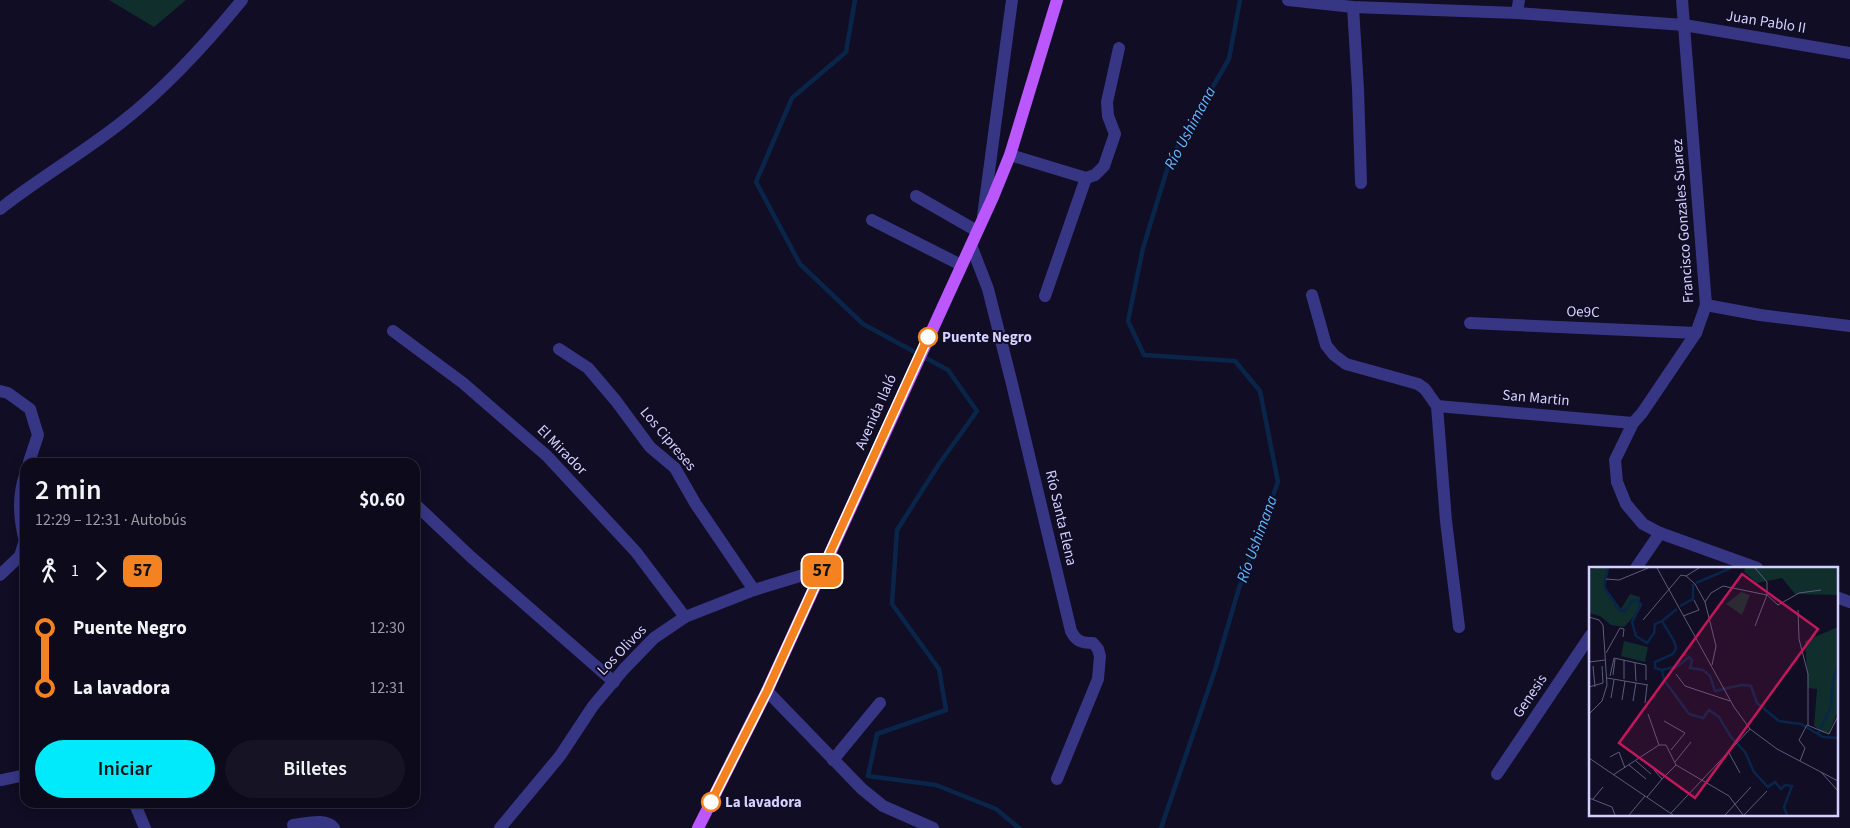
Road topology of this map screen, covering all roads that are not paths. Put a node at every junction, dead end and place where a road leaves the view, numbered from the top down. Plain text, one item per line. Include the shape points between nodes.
1 (242, 0) edge
2 (1012, 0) edge
3 (1057, 0) edge
4 (1288, 0) edge
5 (1519, 0) edge
6 (1682, 0) edge
7 (1347, 4) edge
8 (1517, 13) junction
9 (1684, 25) junction
10 (1119, 48) dead end
11 (1850, 53) edge
12 (1010, 155) junction
13 (1086, 178) junction
14 (1361, 183) dead end
15 (916, 196) dead end
16 (0, 208) edge
17 (983, 218) junction
18 (872, 220) dead end
19 (977, 231) junction
20 (970, 245) junction
21 (961, 265) junction
22 (1312, 294) dead end
23 (1045, 296) dead end
24 (1706, 305) junction
25 (1470, 323) dead end
26 (1850, 326) edge
27 (393, 330) dead end
28 (1696, 333) junction
29 (559, 349) dead end
30 (0, 390) edge
31 (1437, 406) junction
32 (1633, 423) junction
33 (30, 458) edge
34 (420, 509) edge
35 (1660, 532) junction
36 (20, 556) edge
37 (1637, 567) edge
38 (1754, 567) edge
39 (823, 569) junction
40 (0, 575) edge
41 (754, 590) junction
42 (1838, 598) edge
43 (1850, 602) edge
44 (685, 617) junction
45 (1459, 627) dead end
46 (1589, 637) edge
47 (614, 682) junction
48 (767, 691) junction
49 (880, 703) dead end
50 (833, 760) junction
51 (1497, 774) dead end
52 (20, 776) edge
53 (1057, 779) dead end
54 (2, 780) dead end
55 (137, 808) edge
56 (293, 825) dead end
57 (145, 828) edge
58 (334, 828) edge
59 (500, 828) edge
60 (698, 828) edge
61 (933, 828) edge

1 - 16 street via 146,102
2 - 17 street
3 - 12 main road, Avenida Ilaló
4 - 7 street, Juan Pablo II
5 - 8 street
6 - 9 street, Francisco Gonzales Suarez
7 - 8 street, Juan Pablo II
7 - 14 street via 1358,89
8 - 9 street, Juan Pablo II
9 - 11 street, Juan Pablo II
9 - 24 street, Francisco Gonzales Suarez
10 - 13 street via 1107,102 1115,134 1104,166
12 - 13 street
12 - 17 main road, Avenida Ilaló
13 - 23 street
15 - 19 street
17 - 19 main road, Avenida Ilaló
18 - 21 street
19 - 20 main road, Avenida Ilaló
20 - 21 main road, Avenida Ilaló
20 - 53 street, Río Santa Elena via 988,289 1071,631 1075,639 1093,643 1100,656 1098,679
21 - 39 main road, Avenida Ilaló
22 - 31 street via 1326,345 1334,355 1346,364 1418,384
24 - 26 street
24 - 28 street, Francisco Gonzales Suarez
25 - 28 street, Oe9C
27 - 44 street, El Mirador via 463,383 547,456 636,552
28 - 32 street, Francisco Gonzales Suarez
29 - 41 street, Los Cipreses via 594,374 650,447 675,468
30 - 33 street via 30,409 38,435
31 - 32 street, San Martin
31 - 45 street
32 - 35 street, Francisco Gonzales Suarez via 1616,460 1617,482 1626,504 1643,524
34 - 47 street
35 - 37 street
35 - 38 street, Francisco Gonzales Suarez
36 - 40 street
39 - 41 street, Los Olivos
39 - 48 main road, Avenida Ilaló
41 - 44 street, Los Olivos
42 - 43 street
44 - 47 street, Los Olivos via 654,638
46 - 51 street, Genesis
47 - 59 street, Los Olivos via 593,706 560,756
48 - 50 street
48 - 60 main road, Avenida Ilaló
49 - 50 street
50 - 61 street via 883,806
52 - 54 street
55 - 57 street
56 - 58 street via 325,822

